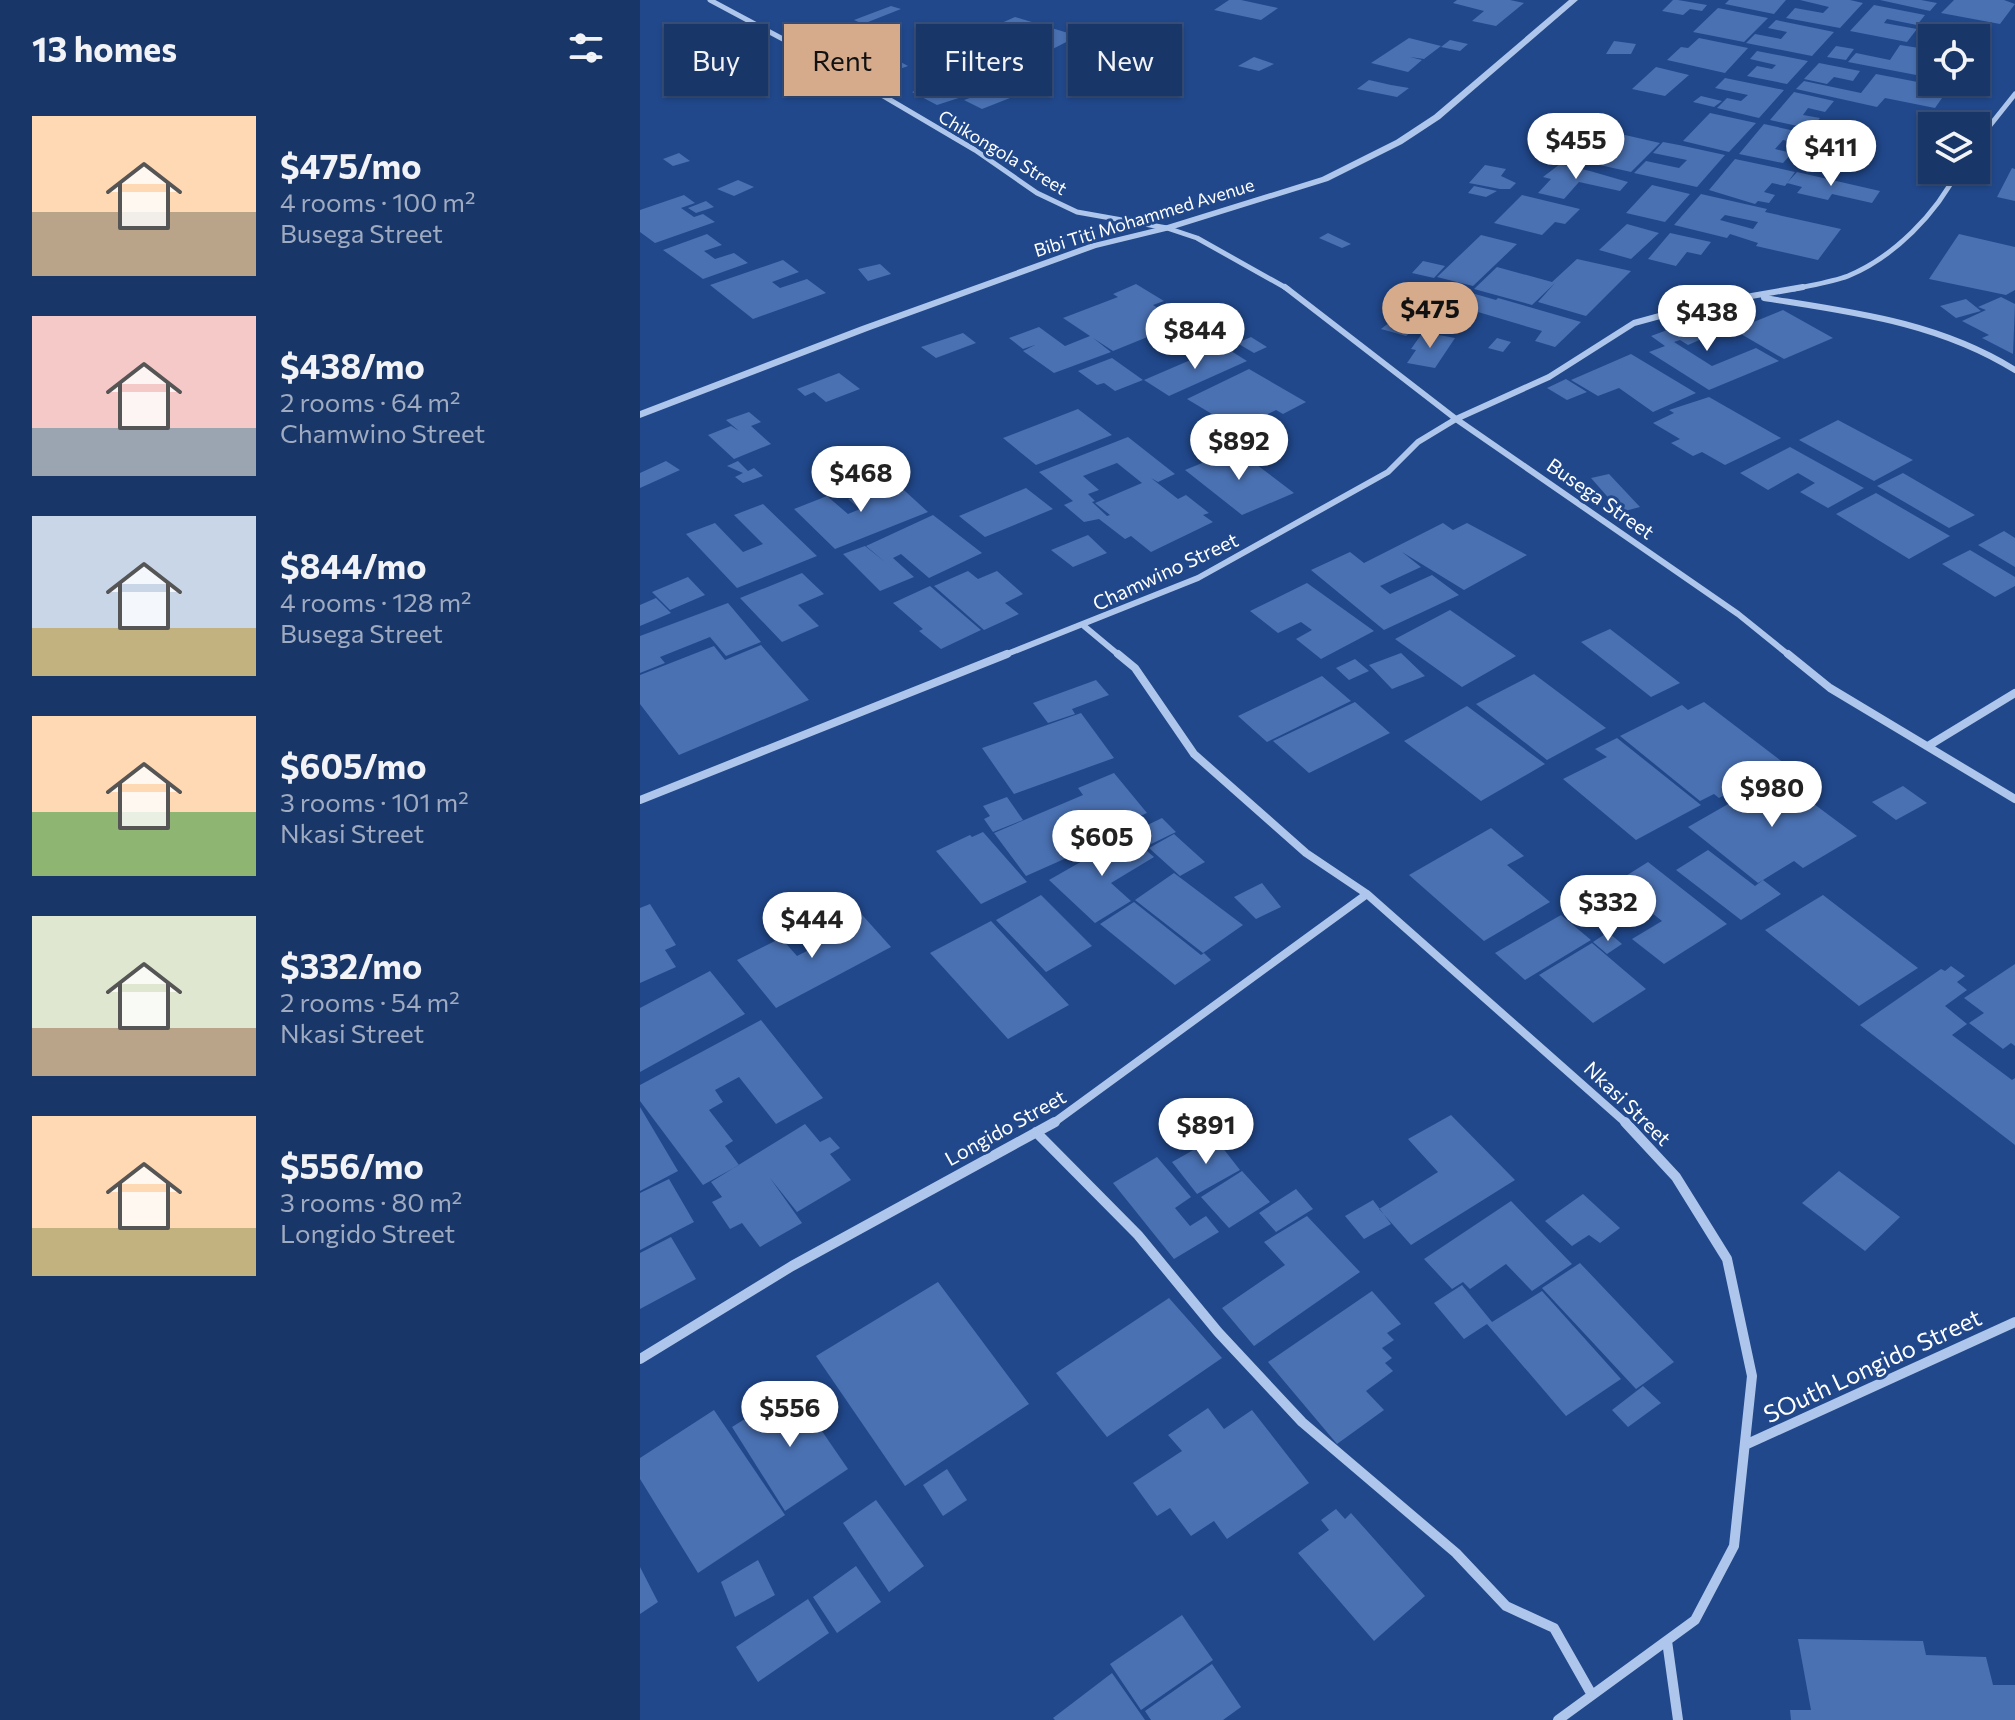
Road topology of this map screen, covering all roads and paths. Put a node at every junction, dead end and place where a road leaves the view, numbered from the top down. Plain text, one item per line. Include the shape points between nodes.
1 (710, 0) edge
2 (1574, 0) edge
3 (2015, 94) edge
4 (1990, 125) edge
5 (1951, 184) edge
6 (1167, 228) junction
7 (1760, 297) junction
8 (2015, 370) edge
9 (640, 415) edge
10 (1456, 419) junction
11 (1084, 626) junction
12 (2015, 693) edge
13 (1928, 746) junction
14 (2015, 799) edge
15 (640, 800) edge
16 (1367, 894) junction
17 (1036, 1132) junction
18 (2015, 1322) edge
19 (640, 1359) edge
20 (1745, 1445) junction
21 (1667, 1641) junction
22 (1592, 1695) junction
23 (1558, 1720) edge
24 (1678, 1720) edge

1 - 6 street, Chikongola Street via 975,150 1037,193 1077,212
2 - 6 street, Bibi Titi Mohammed Avenue via 1437,117 1399,142 1325,179
3 - 4 street
5 - 7 street, Chamwino Street via 1926,217 1882,257 1848,276
6 - 9 street, Bibi Titi Mohammed Avenue via 1093,246
6 - 10 street, Busega Street via 1218,248 1278,282
7 - 8 street via 1927,329 1992,354
7 - 10 street, Chamwino Street via 1700,305 1634,323 1549,377
10 - 11 street, Chamwino Street via 1359,490 1198,578
10 - 13 street, Busega Street via 1738,614 1830,688
11 - 15 street, Chamwino Street
11 - 16 street, Nkasi Street via 1135,668 1194,754 1306,853
12 - 13 street
13 - 14 street, Busega Street
16 - 17 street, Longido Street via 1070,1114
16 - 20 street, Nkasi Street via 1617,1113 1676,1177 1727,1259 1752,1376
17 - 19 street, Longido Street via 792,1266
17 - 22 street via 1138,1235 1302,1422 1456,1553 1506,1606 1554,1628
18 - 20 street, SOuth Longido Street
20 - 21 street, Nkasi Street via 1734,1546 1695,1620
21 - 22 street, Nkasi Street
21 - 24 street
22 - 23 street, Nkasi Street

